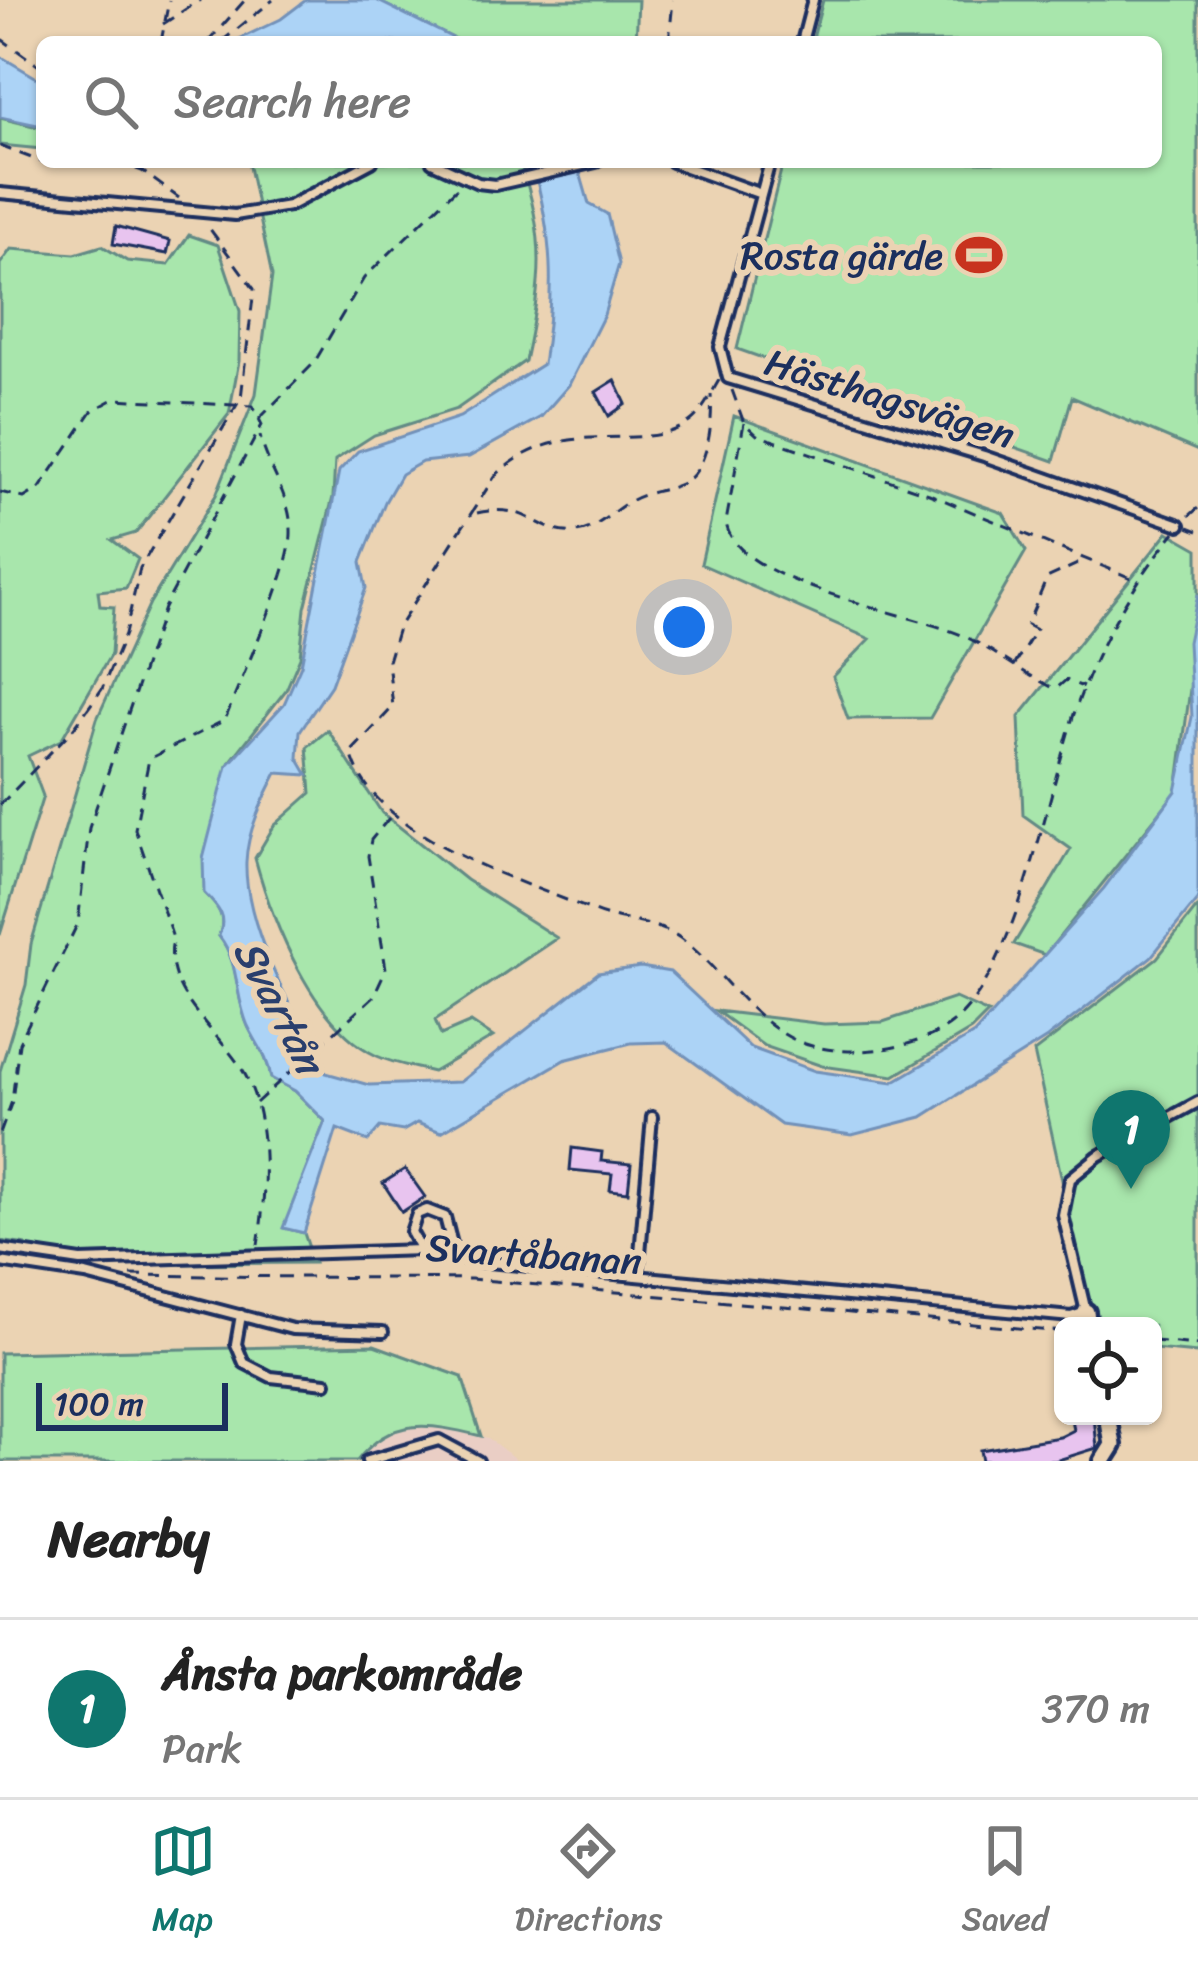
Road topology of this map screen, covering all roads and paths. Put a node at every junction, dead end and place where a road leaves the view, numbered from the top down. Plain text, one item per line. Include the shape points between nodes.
1 (169, 0) edge
2 (200, 0) edge
3 (245, 0) edge
4 (273, 0) edge
5 (673, 0) edge
6 (813, 0) edge
7 (163, 24) junction
8 (162, 36) edge
9 (213, 36) edge
10 (228, 36) edge
11 (670, 36) edge
12 (804, 36) edge
13 (0, 38) edge
14 (36, 64) edge
15 (0, 146) edge
16 (36, 160) edge
17 (133, 168) edge
18 (362, 168) edge
19 (444, 168) edge
20 (572, 168) edge
21 (689, 168) edge
22 (768, 168) edge
23 (467, 179) junction
24 (0, 194) edge
25 (761, 194) junction
26 (197, 211) junction
27 (723, 373) junction
28 (711, 394) junction
29 (238, 404) junction
30 (259, 419) junction
31 (744, 423) junction
32 (260, 434) junction
33 (0, 492) edge
34 (1198, 508) edge
35 (473, 514) junction
36 (1180, 525) junction
37 (1086, 560) junction
38 (1136, 580) junction
39 (1014, 666) junction
40 (1084, 688) junction
41 (0, 805) edge
42 (394, 812) junction
43 (1198, 1102) edge
44 (255, 1105) junction
45 (652, 1117) dead end
46 (0, 1134) edge
47 (0, 1249) edge
48 (421, 1250) junction
49 (257, 1253) junction
50 (455, 1256) junction
51 (0, 1262) edge
52 (120, 1275) dead end
53 (638, 1276) junction
54 (241, 1315) junction
55 (1054, 1317) edge
56 (1087, 1317) edge
57 (1054, 1331) edge
58 (383, 1332) dead end
59 (1162, 1342) edge
60 (1198, 1345) edge
61 (326, 1384) dead end
62 (1109, 1425) edge
63 (367, 1461) edge
64 (478, 1461) edge
65 (1103, 1461) edge

1 - 7 path
2 - 7 path
3 - 9 path
4 - 10 path
5 - 11 path
6 - 12 lane
7 - 8 path
13 - 14 path
15 - 16 path
17 - 26 path
18 - 26 lane via 289,206 235,215
19 - 23 lane
20 - 23 lane via 495,184
21 - 25 lane
22 - 25 lane, Hästhagsvägen
23 - 30 path via 364,278 314,363
24 - 26 lane
25 - 27 lane, Hästhagsvägen via 720,347
26 - 29 path via 254,290
27 - 28 path
27 - 31 path
27 - 36 lane, Hästhagsvägen
28 - 35 path via 692,421 646,437 554,440 515,457
28 - 35 path via 704,450 683,483 637,497 581,532 502,508
29 - 30 path via 253,406
29 - 33 path via 114,399 92,411 40,488 24,498
29 - 41 path via 140,568 102,689
30 - 32 path
31 - 37 path via 757,435
31 - 39 path via 726,522 740,554 965,636
32 - 44 path via 291,534 280,576 225,720 149,759 135,829 173,938 178,984 232,1053
32 - 46 path via 164,608 89,829 78,922 20,1043
34 - 36 path
35 - 42 path via 398,628 388,661 393,707 351,752
36 - 38 path
37 - 38 path
37 - 39 path via 1047,578 1027,626 1036,630
38 - 40 path
39 - 40 path via 1056,689 1066,680
40 - 42 path via 989,975 952,1024 889,1048 812,1047 786,1036 674,934 457,854 418,836
42 - 44 path via 368,856 386,969 373,998
43 - 56 lane via 1070,1179 1063,1215
44 - 49 path via 262,1142
45 - 53 lane
47 - 49 lane via 81,1261
48 - 49 lane
48 - 50 lane
48 - 50 lane via 412,1222 427,1210 445,1217
50 - 53 lane
51 - 54 lane
52 - 57 path, Svartåbanan via 471,1279
53 - 55 lane
54 - 58 lane via 292,1329
54 - 61 lane via 236,1344 244,1363 271,1377
59 - 60 path
62 - 65 street via 1112,1445
63 - 64 lane via 439,1440

